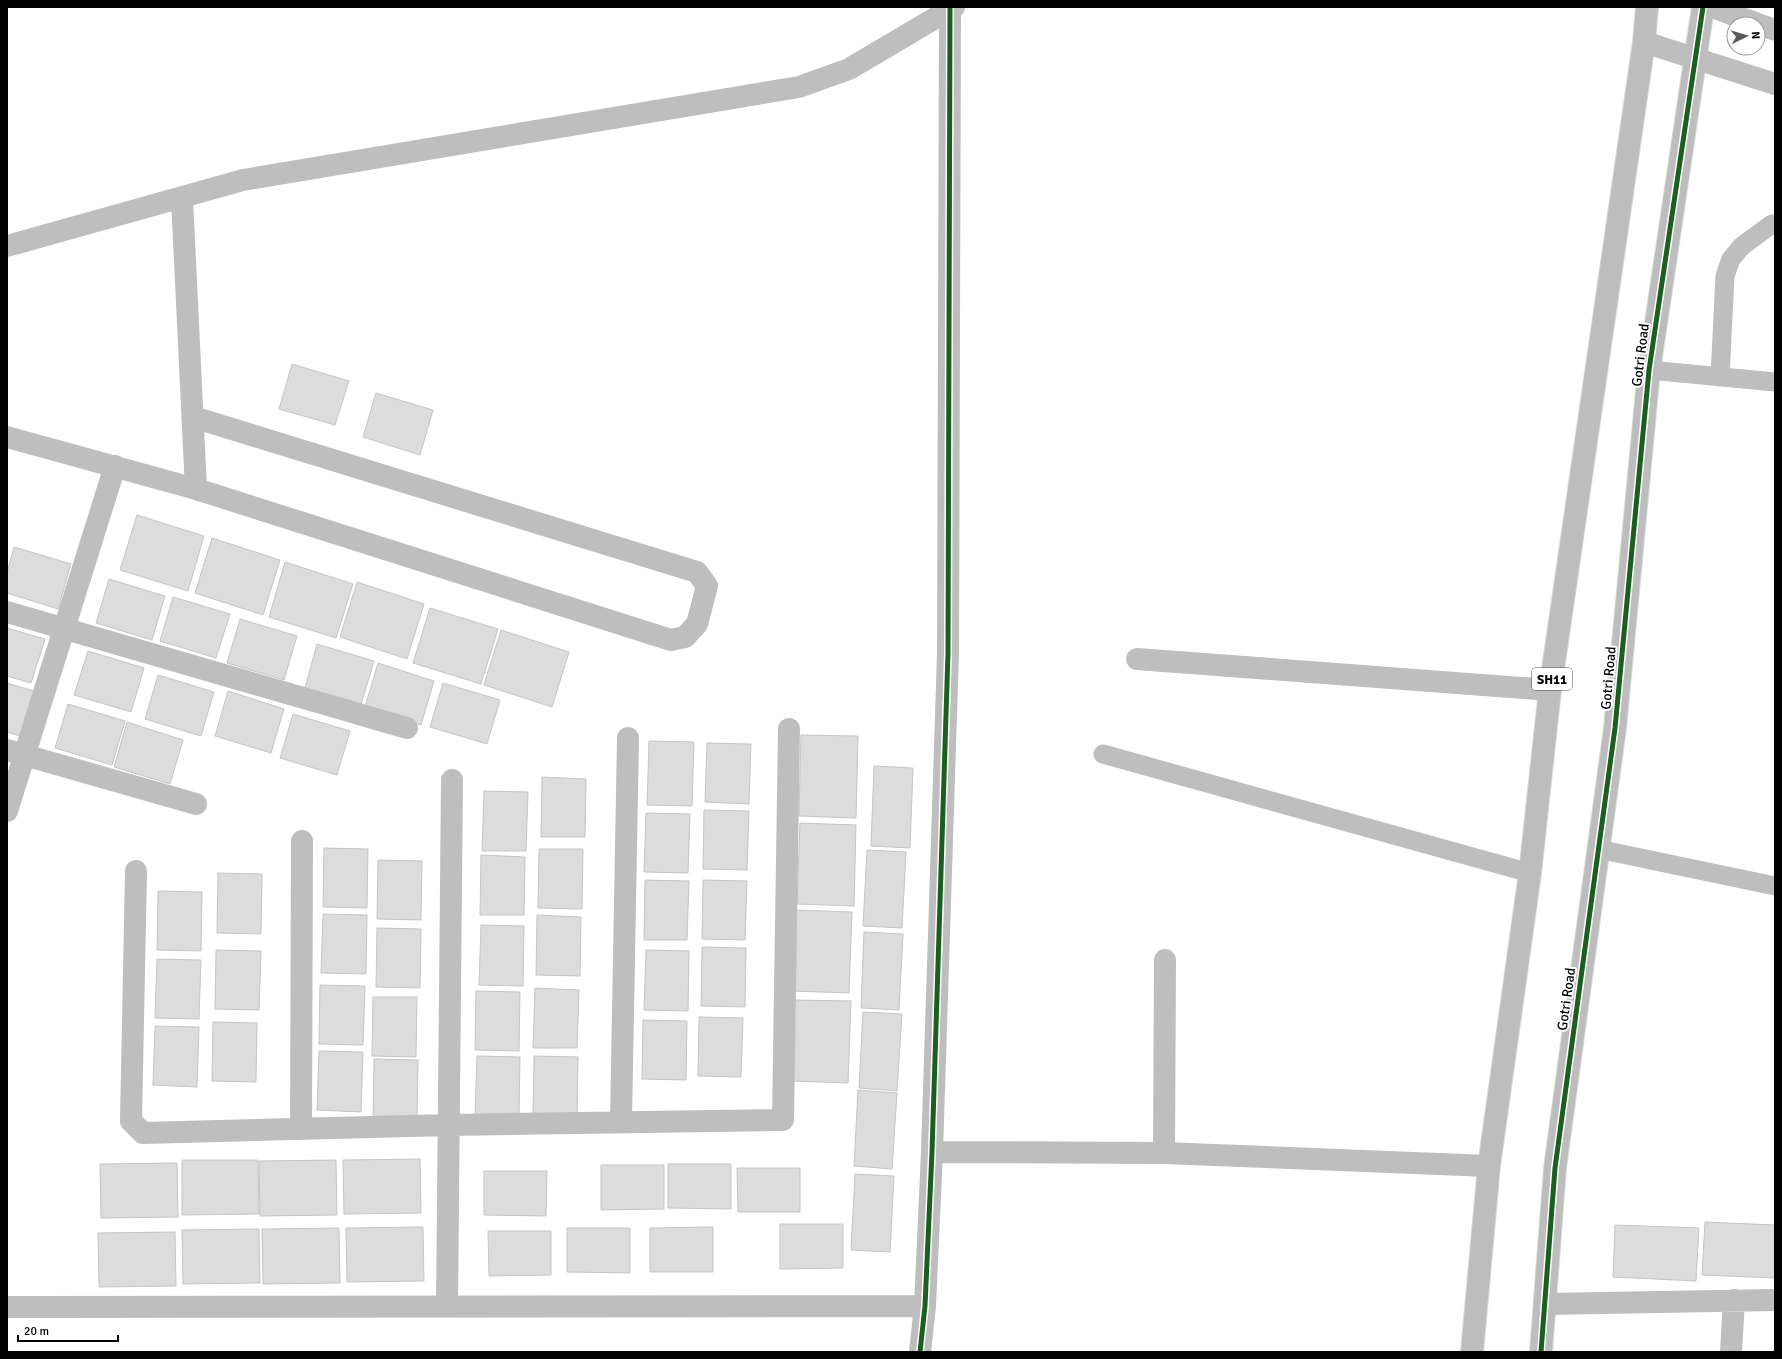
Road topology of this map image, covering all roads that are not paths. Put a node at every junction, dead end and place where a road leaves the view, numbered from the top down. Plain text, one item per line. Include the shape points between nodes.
1 (1647, 7) edge
2 (1703, 7) edge
3 (1712, 7) edge
4 (943, 10) edge
5 (1736, 16) edge
6 (1644, 42) junction
7 (1695, 58) junction
8 (1775, 84) edge
9 (182, 199) junction
10 (1772, 224) dead end
11 (7, 246) edge
12 (1649, 370) junction
13 (1720, 377) junction
14 (1775, 382) edge
15 (193, 417) junction
16 (7, 437) edge
17 (115, 466) junction
18 (196, 488) junction
19 (7, 612) edge
20 (64, 628) junction
21 (1137, 659) dead end
22 (1550, 690) junction
23 (407, 728) dead end
24 (789, 729) dead end
25 (628, 738) dead end
26 (16, 752) edge
27 (1103, 754) dead end
28 (452, 780) dead end
29 (196, 804) dead end
30 (7, 811) edge
31 (302, 841) dead end
32 (1598, 849) junction
33 (136, 871) dead end
34 (1530, 873) junction
35 (1775, 886) edge
36 (1165, 960) dead end
37 (621, 1122) junction
38 (449, 1124) junction
39 (301, 1129) junction
40 (932, 1152) junction
41 (1164, 1153) junction
42 (1489, 1166) junction
43 (1734, 1300) junction
44 (1775, 1300) edge
45 (1545, 1304) junction
46 (447, 1306) junction
47 (925, 1306) junction
48 (7, 1307) edge
49 (920, 1352) edge
50 (1472, 1352) edge
51 (1540, 1352) edge
52 (1731, 1352) edge

1 - 6 main road, SH11
2 - 7 main road, Gotri Road
3 - 5 street
4 - 9 street via 849,69 799,87 243,180
4 - 40 street via 948,653
6 - 7 street
6 - 22 main road, SH11
7 - 8 street
7 - 12 main road, Gotri Road
9 - 11 street
9 - 15 street
10 - 13 lane via 1742,246 1731,259 1725,276
12 - 13 lane
12 - 32 main road, Gotri Road via 1615,728
13 - 14 lane
15 - 18 street
15 - 18 street via 697,572 707,586 704,604 697,624 685,638 670,640
16 - 17 street
17 - 18 street
17 - 20 street
19 - 20 street
20 - 23 street
20 - 26 street
21 - 22 street
22 - 34 main road, SH11
24 - 37 street via 783,1120
25 - 37 street
26 - 29 street
26 - 30 street
27 - 34 lane
28 - 38 street
31 - 39 street
32 - 35 lane
32 - 45 main road, Gotri Road via 1555,1168
33 - 39 street via 131,1121 143,1133
34 - 42 main road, SH11
36 - 41 street
37 - 38 street
38 - 39 street
38 - 46 street
40 - 41 street
40 - 47 street
41 - 42 street
42 - 50 main road, SH11
43 - 44 street
43 - 45 street
43 - 52 street
45 - 51 main road, Gotri Road
46 - 47 street
46 - 48 street
47 - 49 street

